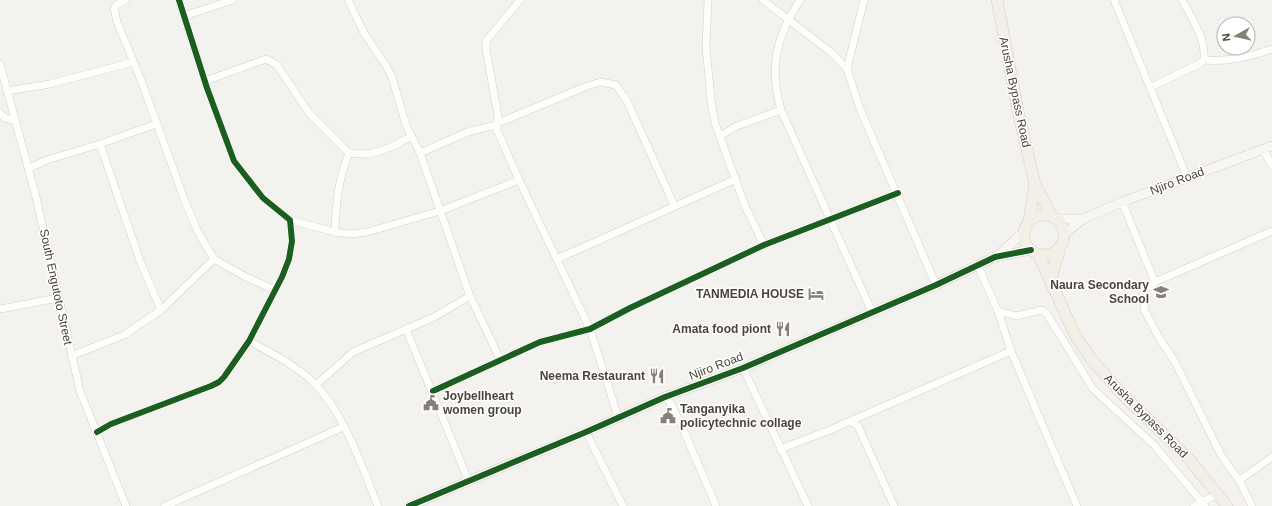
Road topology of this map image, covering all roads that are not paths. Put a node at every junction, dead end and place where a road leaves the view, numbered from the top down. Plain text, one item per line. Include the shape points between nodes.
1 (126, 0) edge
2 (179, 0) edge
3 (233, 0) edge
4 (348, 0) edge
5 (520, 0) edge
6 (708, 0) edge
7 (763, 0) edge
8 (800, 0) edge
9 (864, 0) edge
10 (997, 0) edge
11 (1114, 0) edge
12 (1182, 0) edge
13 (184, 16) junction
14 (788, 19) junction
15 (1272, 49) edge
16 (1204, 60) junction
17 (133, 62) junction
18 (0, 64) edge
19 (848, 69) junction
20 (205, 81) junction
21 (1151, 87) junction
22 (7, 91) junction
23 (781, 110) junction
24 (0, 113) edge
25 (15, 122) junction
26 (156, 124) junction
27 (497, 124) junction
28 (411, 136) junction
29 (720, 136) junction
30 (100, 144) junction
31 (1268, 148) edge
32 (349, 153) junction
33 (420, 153) junction
34 (1272, 166) edge
35 (28, 168) junction
36 (1187, 177) junction
37 (736, 179) junction
38 (519, 180) junction
39 (1035, 184) junction
40 (898, 193) junction
41 (1122, 202) junction
42 (674, 205) junction
43 (440, 211) junction
44 (1054, 217) junction
45 (830, 218) junction
46 (1083, 219) junction
47 (290, 220) junction
48 (1029, 221) junction
49 (1272, 231) edge
50 (335, 232) junction
51 (1024, 232) junction
52 (1065, 233) junction
53 (764, 245) junction
54 (1060, 248) junction
55 (1035, 252) junction
56 (995, 258) junction
57 (214, 259) junction
58 (557, 259) junction
59 (978, 266) junction
60 (1051, 279) junction
61 (1155, 282) junction
62 (936, 285) junction
63 (275, 290) junction
64 (470, 296) junction
65 (58, 298) junction
66 (0, 309) edge
67 (161, 310) junction
68 (998, 311) junction
69 (872, 312) junction
70 (406, 329) junction
71 (590, 329) junction
72 (249, 341) junction
73 (1011, 351) junction
74 (72, 356) junction
75 (500, 359) junction
76 (743, 368) junction
77 (316, 384) junction
78 (433, 391) junction
79 (665, 397) junction
80 (618, 417) junction
81 (850, 421) junction
82 (343, 426) junction
83 (97, 432) junction
84 (586, 432) junction
85 (780, 449) junction
86 (1272, 457) edge
87 (469, 482) junction
88 (1240, 482) junction
89 (1218, 494) junction
90 (1203, 504) edge
91 (126, 506) edge
92 (165, 506) edge
93 (378, 506) edge
94 (409, 506) edge
95 (623, 506) edge
96 (716, 506) edge
97 (808, 506) edge
98 (894, 506) edge
99 (1077, 506) edge
100 (1194, 506) edge
101 (1227, 506) edge
102 (1252, 506) edge

1 - 17 street via 116,6 114,14
2 - 13 street
3 - 13 street
4 - 28 street via 364,34 386,64
5 - 27 street via 486,41 498,116
6 - 29 street via 706,46 711,101
7 - 14 street
8 - 14 street
9 - 19 street
10 - 39 main road, Arusha Bypass Road
11 - 21 street
12 - 16 street via 1198,29 1204,48
13 - 20 street
14 - 19 street via 832,53
14 - 23 street via 776,55 774,76
15 - 16 street via 1243,59 1223,62
16 - 21 street
17 - 22 street via 50,84
17 - 26 street
18 - 22 street, South Engutoto Street
19 - 40 street via 860,109
20 - 32 street via 266,59 277,65 309,113
20 - 47 street via 234,161 263,198
21 - 36 street
22 - 25 street, South Engutoto Street
23 - 29 street via 737,126
23 - 45 street
24 - 25 street
25 - 35 street, South Engutoto Street
26 - 30 street
26 - 57 street via 198,232
27 - 33 street via 470,131
27 - 38 street via 497,130
27 - 42 street via 587,86 601,82 612,84 619,88 627,101
28 - 32 street via 395,146 380,151
28 - 33 street
29 - 37 street
30 - 35 street
30 - 67 street via 140,261
31 - 34 street
31 - 36 street, Njiro Road
32 - 50 street via 340,175
33 - 43 street
35 - 65 street, South Engutoto Street
36 - 41 street, Njiro Road
37 - 42 street
37 - 53 street via 745,206
38 - 43 street
38 - 58 street
39 - 44 main road, Arusha Bypass Road
39 - 48 main road, Arusha Bypass Road
40 - 45 street
40 - 62 street
41 - 46 street, Njiro Road
41 - 61 street
42 - 58 street
43 - 50 street via 367,232
43 - 64 street
44 - 46 street, Njiro Road
44 - 48 main road via 1039,215
44 - 52 main road, Arusha Bypass Road
45 - 53 street
45 - 69 street
46 - 52 street, Njiro Road
47 - 50 street
47 - 63 street via 292,241 289,259
48 - 51 main road, Arusha Bypass Road
49 - 61 street
51 - 55 main road, Arusha Bypass Road via 1024,239
51 - 56 street, Njiro Road
52 - 54 main road
53 - 71 street
54 - 55 main road via 1050,254
54 - 60 main road
55 - 56 street, Njiro Road
55 - 60 main road, Arusha Bypass Road
56 - 59 street, Njiro Road
57 - 63 street
57 - 67 street
58 - 71 street
59 - 62 street, Njiro Road
59 - 68 street
60 - 89 main road, Arusha Bypass Road via 1076,336 1092,360 1122,394 1189,459
61 - 88 street via 1144,291 1146,311 1175,362 1220,455
62 - 69 street, Njiro Road
63 - 72 street
64 - 70 street
64 - 75 street
65 - 66 street
65 - 74 street, South Engutoto Street
67 - 74 street via 120,337
68 - 73 street
68 - 90 street via 1016,316 1042,310 1047,314 1093,389 1154,445
69 - 76 street, Njiro Road
70 - 77 street via 352,352
70 - 78 street
71 - 75 street via 540,342
71 - 80 street
72 - 77 street
72 - 83 street via 219,382 111,424
73 - 81 street
73 - 99 street
74 - 83 street, South Engutoto Street via 80,391
75 - 78 street
76 - 79 street, Njiro Road
76 - 85 street
77 - 82 street
78 - 87 street
79 - 80 street, Njiro Road
79 - 96 street via 680,422
80 - 84 street, Njiro Road
81 - 85 street
81 - 98 street via 858,426
82 - 92 street
82 - 93 street
83 - 91 street, South Engutoto Street
84 - 87 street, Njiro Road
84 - 95 street
85 - 97 street
86 - 88 street via 1244,476
87 - 94 street, Njiro Road
88 - 102 street
89 - 90 street
89 - 101 main road, Arusha Bypass Road
90 - 100 street

